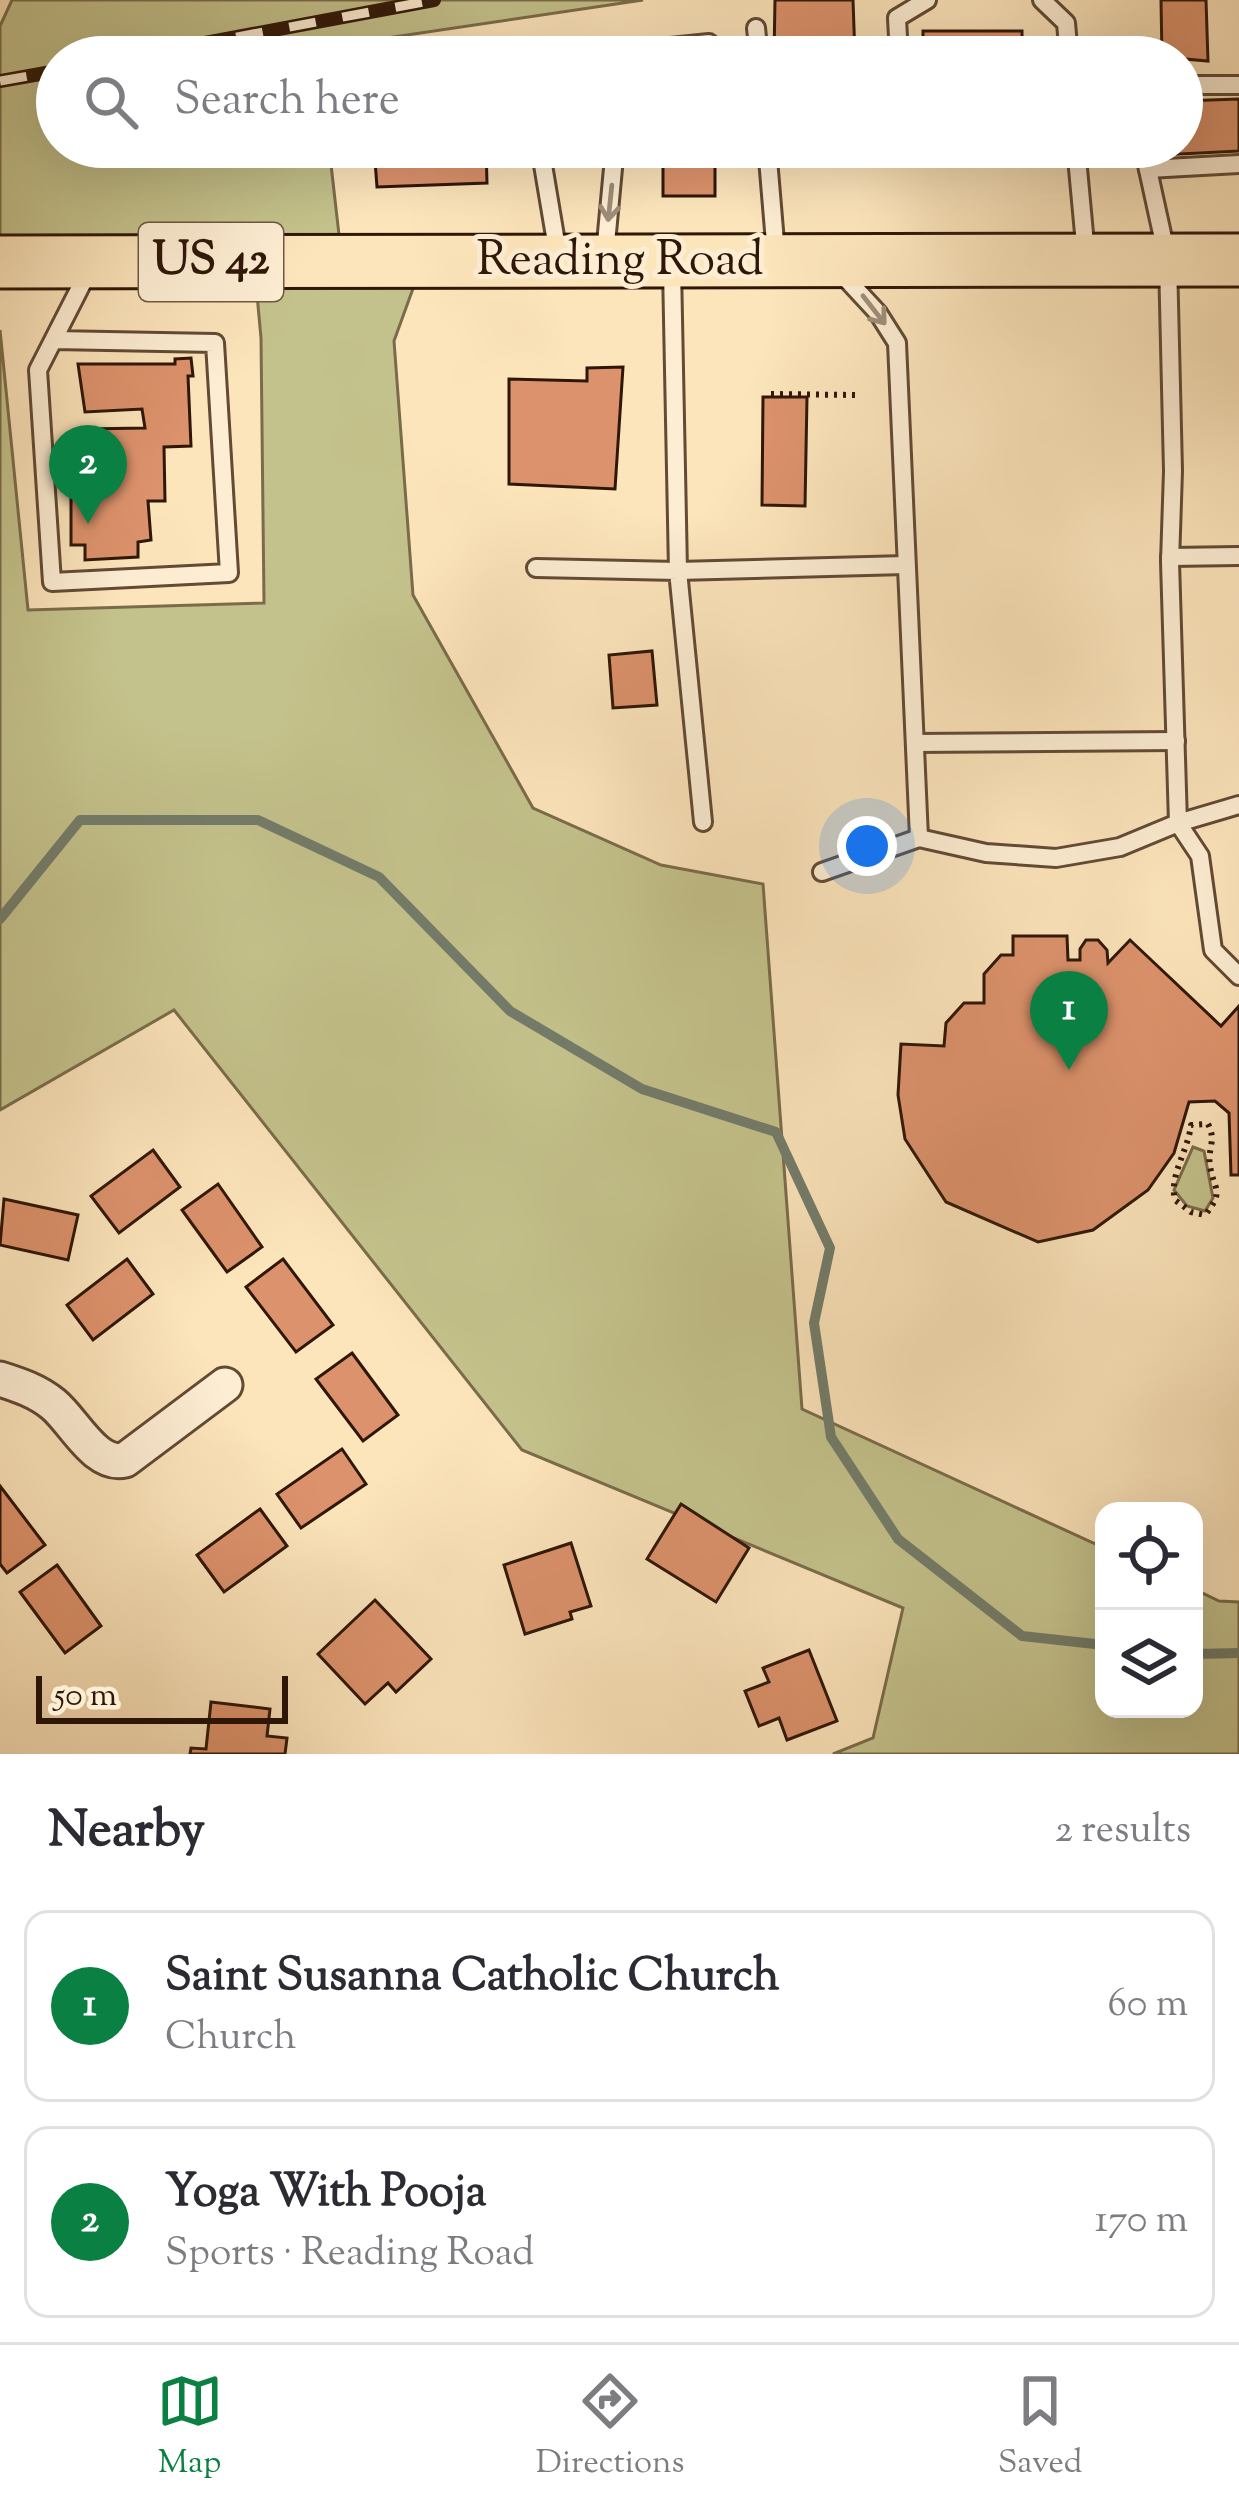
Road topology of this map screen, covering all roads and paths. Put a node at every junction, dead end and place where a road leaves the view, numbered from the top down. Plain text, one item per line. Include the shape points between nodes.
1 (927, 0) edge
2 (1042, 0) edge
3 (756, 28) dead end
4 (757, 36) edge
5 (898, 36) edge
6 (1067, 36) edge
7 (1203, 85) edge
8 (1239, 85) edge
9 (1239, 164) edge
10 (1203, 166) edge
11 (547, 168) edge
12 (609, 168) edge
13 (768, 168) edge
14 (1078, 168) edge
15 (1166, 168) edge
16 (1148, 169) joint
17 (1239, 260) edge
18 (582, 261) junction
19 (672, 261) junction
20 (1168, 261) junction
21 (0, 262) edge
22 (93, 262) junction
23 (777, 262) junction
24 (1086, 262) junction
25 (831, 263) junction
26 (54, 340) junction
27 (771, 394) dead end
28 (855, 395) dead end
29 (1239, 556) edge
30 (1170, 557) junction
31 (906, 565) junction
32 (536, 568) dead end
33 (678, 571) junction
34 (1176, 741) junction
35 (915, 742) junction
36 (1239, 805) edge
37 (703, 822) dead end
38 (1178, 823) junction
39 (919, 838) junction
40 (822, 872) dead end
41 (1239, 976) edge
42 (1191, 1125) joint
43 (0, 1379) edge
44 (225, 1385) dead end

1 - 5 lane via 897,18
2 - 6 lane via 1066,23
3 - 4 lane
7 - 8 lane
9 - 10 lane
11 - 18 lane
12 -> 18 lane
13 - 23 lane
14 - 24 lane
15 - 16 lane
16 - 20 lane
17 - 20 main road, Reading Road / US 42
18 - 19 main road, Reading Road / US 42
18 - 22 main road, Reading Road / US 42
19 - 23 main road, Reading Road / US 42
19 - 33 lane
20 - 24 main road, Reading Road / US 42
20 - 30 lane
21 - 22 main road, Reading Road / US 42
22 - 26 lane
23 - 25 main road, Reading Road / US 42
24 - 25 main road, Reading Road / US 42
25 -> 31 lane via 897,343
26 - 26 lane via 38,370 52,582 229,573 215,343
27 - 28 path
29 - 30 lane
30 - 34 lane
31 - 33 lane
31 - 35 lane
32 - 33 lane
33 - 37 lane
34 - 35 lane
34 - 38 lane
35 - 39 lane
36 - 38 lane
38 - 39 lane via 1120,847 1057,858 986,854
38 - 41 lane via 1201,856 1213,950
39 - 40 lane
42 - 42 path via 1171,1184 1174,1200 1205,1215 1219,1187 1209,1163 1215,1137 1208,1124
43 - 44 street via 51,1402 114,1462

